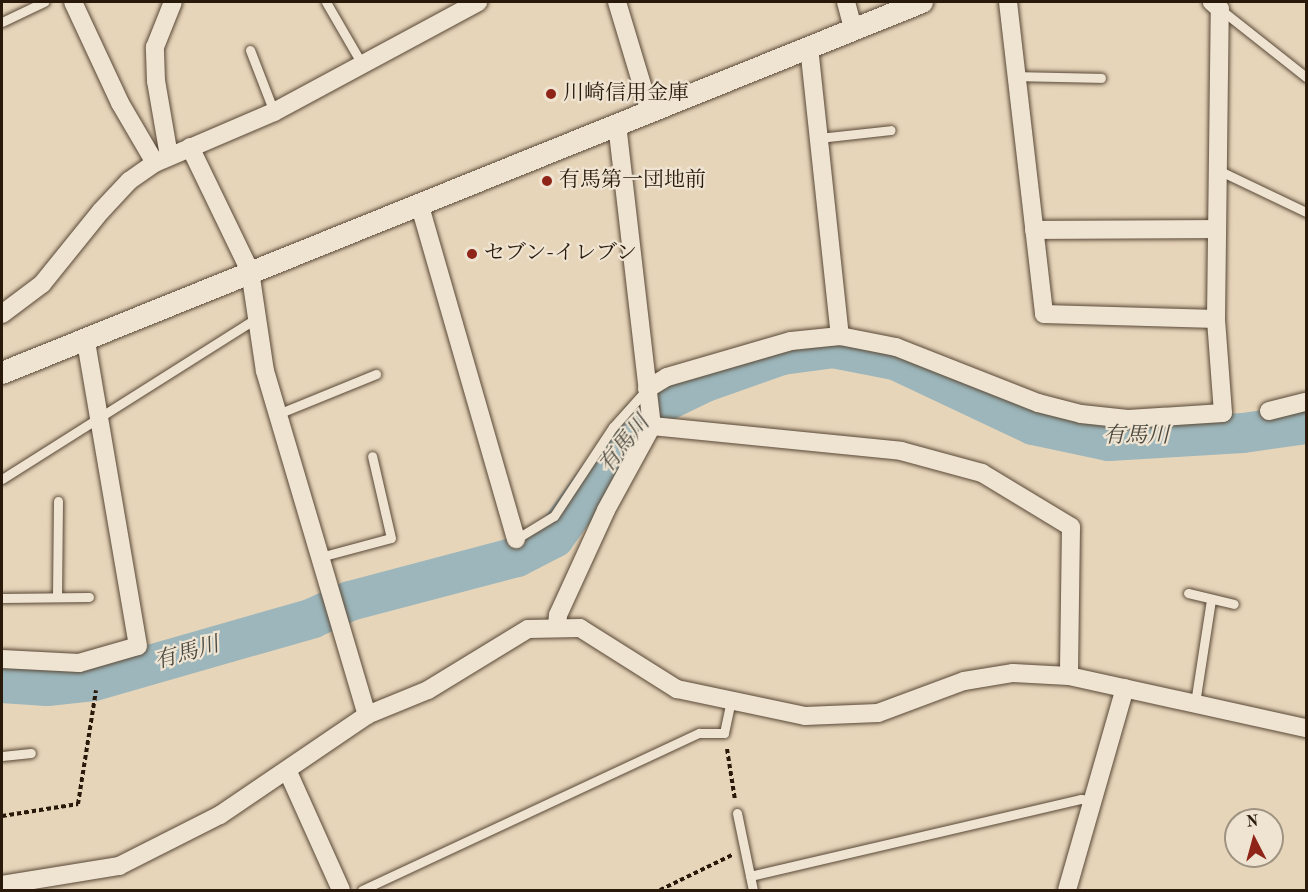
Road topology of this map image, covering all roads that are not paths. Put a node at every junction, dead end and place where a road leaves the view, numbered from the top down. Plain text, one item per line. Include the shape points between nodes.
1 (44, 2) edge
2 (73, 2) edge
3 (173, 2) edge
4 (326, 2) edge
5 (475, 2) edge
6 (617, 2) edge
7 (846, 2) edge
8 (922, 2) edge
9 (1008, 2) edge
10 (1216, 5) edge
11 (2, 22) edge
12 (853, 29) junction
13 (809, 47) junction
14 (250, 50) dead end
15 (362, 64) junction
16 (1016, 76) junction
17 (1306, 77) edge
18 (1101, 78) dead end
19 (650, 111) junction
20 (274, 112) junction
21 (617, 124) junction
22 (891, 130) dead end
23 (819, 138) junction
24 (190, 147) junction
25 (162, 159) junction
26 (1218, 170) junction
27 (419, 203) junction
28 (1306, 212) edge
29 (1217, 229) junction
30 (1034, 230) junction
31 (250, 271) junction
32 (2, 314) edge
33 (258, 317) junction
34 (1215, 319) junction
35 (840, 336) junction
36 (86, 342) junction
37 (2, 373) edge
38 (376, 374) dead end
39 (647, 394) junction
40 (1306, 402) edge
41 (1269, 411) dead end
42 (278, 414) junction
43 (99, 416) junction
44 (652, 423) junction
45 (372, 456) dead end
46 (2, 479) edge
47 (58, 501) dead end
48 (516, 539) joint
49 (320, 557) junction
50 (1188, 593) dead end
51 (57, 597) junction
52 (89, 597) dead end
53 (2, 598) edge
54 (1211, 600) junction
55 (1234, 604) dead end
56 (558, 626) junction
57 (2, 659) edge
58 (1069, 676) junction
59 (1125, 688) junction
60 (731, 700) junction
61 (1195, 703) junction
62 (367, 715) junction
63 (1306, 728) edge
64 (31, 753) dead end
65 (2, 756) edge
66 (288, 772) junction
67 (1094, 801) junction
68 (737, 813) road end
69 (750, 876) junction
70 (2, 885) edge
71 (341, 891) edge
72 (362, 891) edge
73 (753, 891) edge
74 (1067, 891) edge

1 - 11 lane
2 - 25 street via 120,103
3 - 25 street via 155,47
4 - 15 lane
5 - 15 street
6 - 19 street
7 - 12 street
8 - 12 street
9 - 16 street
10 - 17 lane
10 - 26 street
12 - 13 street
13 - 19 street
13 - 23 street
14 - 20 lane
15 - 20 street
16 - 18 lane
16 - 30 street
19 - 21 street
20 - 24 street
21 - 27 street
21 - 39 street
22 - 23 lane
23 - 35 street
24 - 25 street
24 - 31 street
25 - 32 street via 129,181 42,284
26 - 28 lane
26 - 29 street
27 - 31 street
27 - 48 street
29 - 30 street
29 - 34 street
30 - 34 street via 1044,314
31 - 33 street
31 - 36 street
33 - 42 street via 265,371
33 - 43 lane
34 - 35 street via 1222,413 1128,419 1081,414 1038,403 896,347
35 - 39 street via 791,341 667,377
36 - 37 street
36 - 43 street
38 - 42 lane
39 - 44 street
39 - 48 lane via 613,427 554,516
40 - 41 street
42 - 49 street
43 - 46 lane
43 - 57 street via 138,646 80,663
44 - 56 street via 606,510 558,615
44 - 58 street via 901,451 982,473 1071,527
45 - 49 lane via 391,538
47 - 51 lane
49 - 62 street
50 - 54 lane
51 - 52 lane
51 - 53 lane
54 - 55 lane
54 - 61 lane
56 - 60 street via 579,628 677,688
56 - 62 street via 528,629 428,690
58 - 59 street
58 - 60 street via 1012,673 964,681 878,713 842,716 805,716
59 - 61 street
59 - 67 street
60 - 72 lane via 724,733 699,733
61 - 63 street
62 - 66 street
64 - 65 lane
66 - 70 street via 220,815 119,866
66 - 71 street
67 - 69 lane via 1081,799
67 - 74 street
68 - 69 lane
69 - 73 lane

